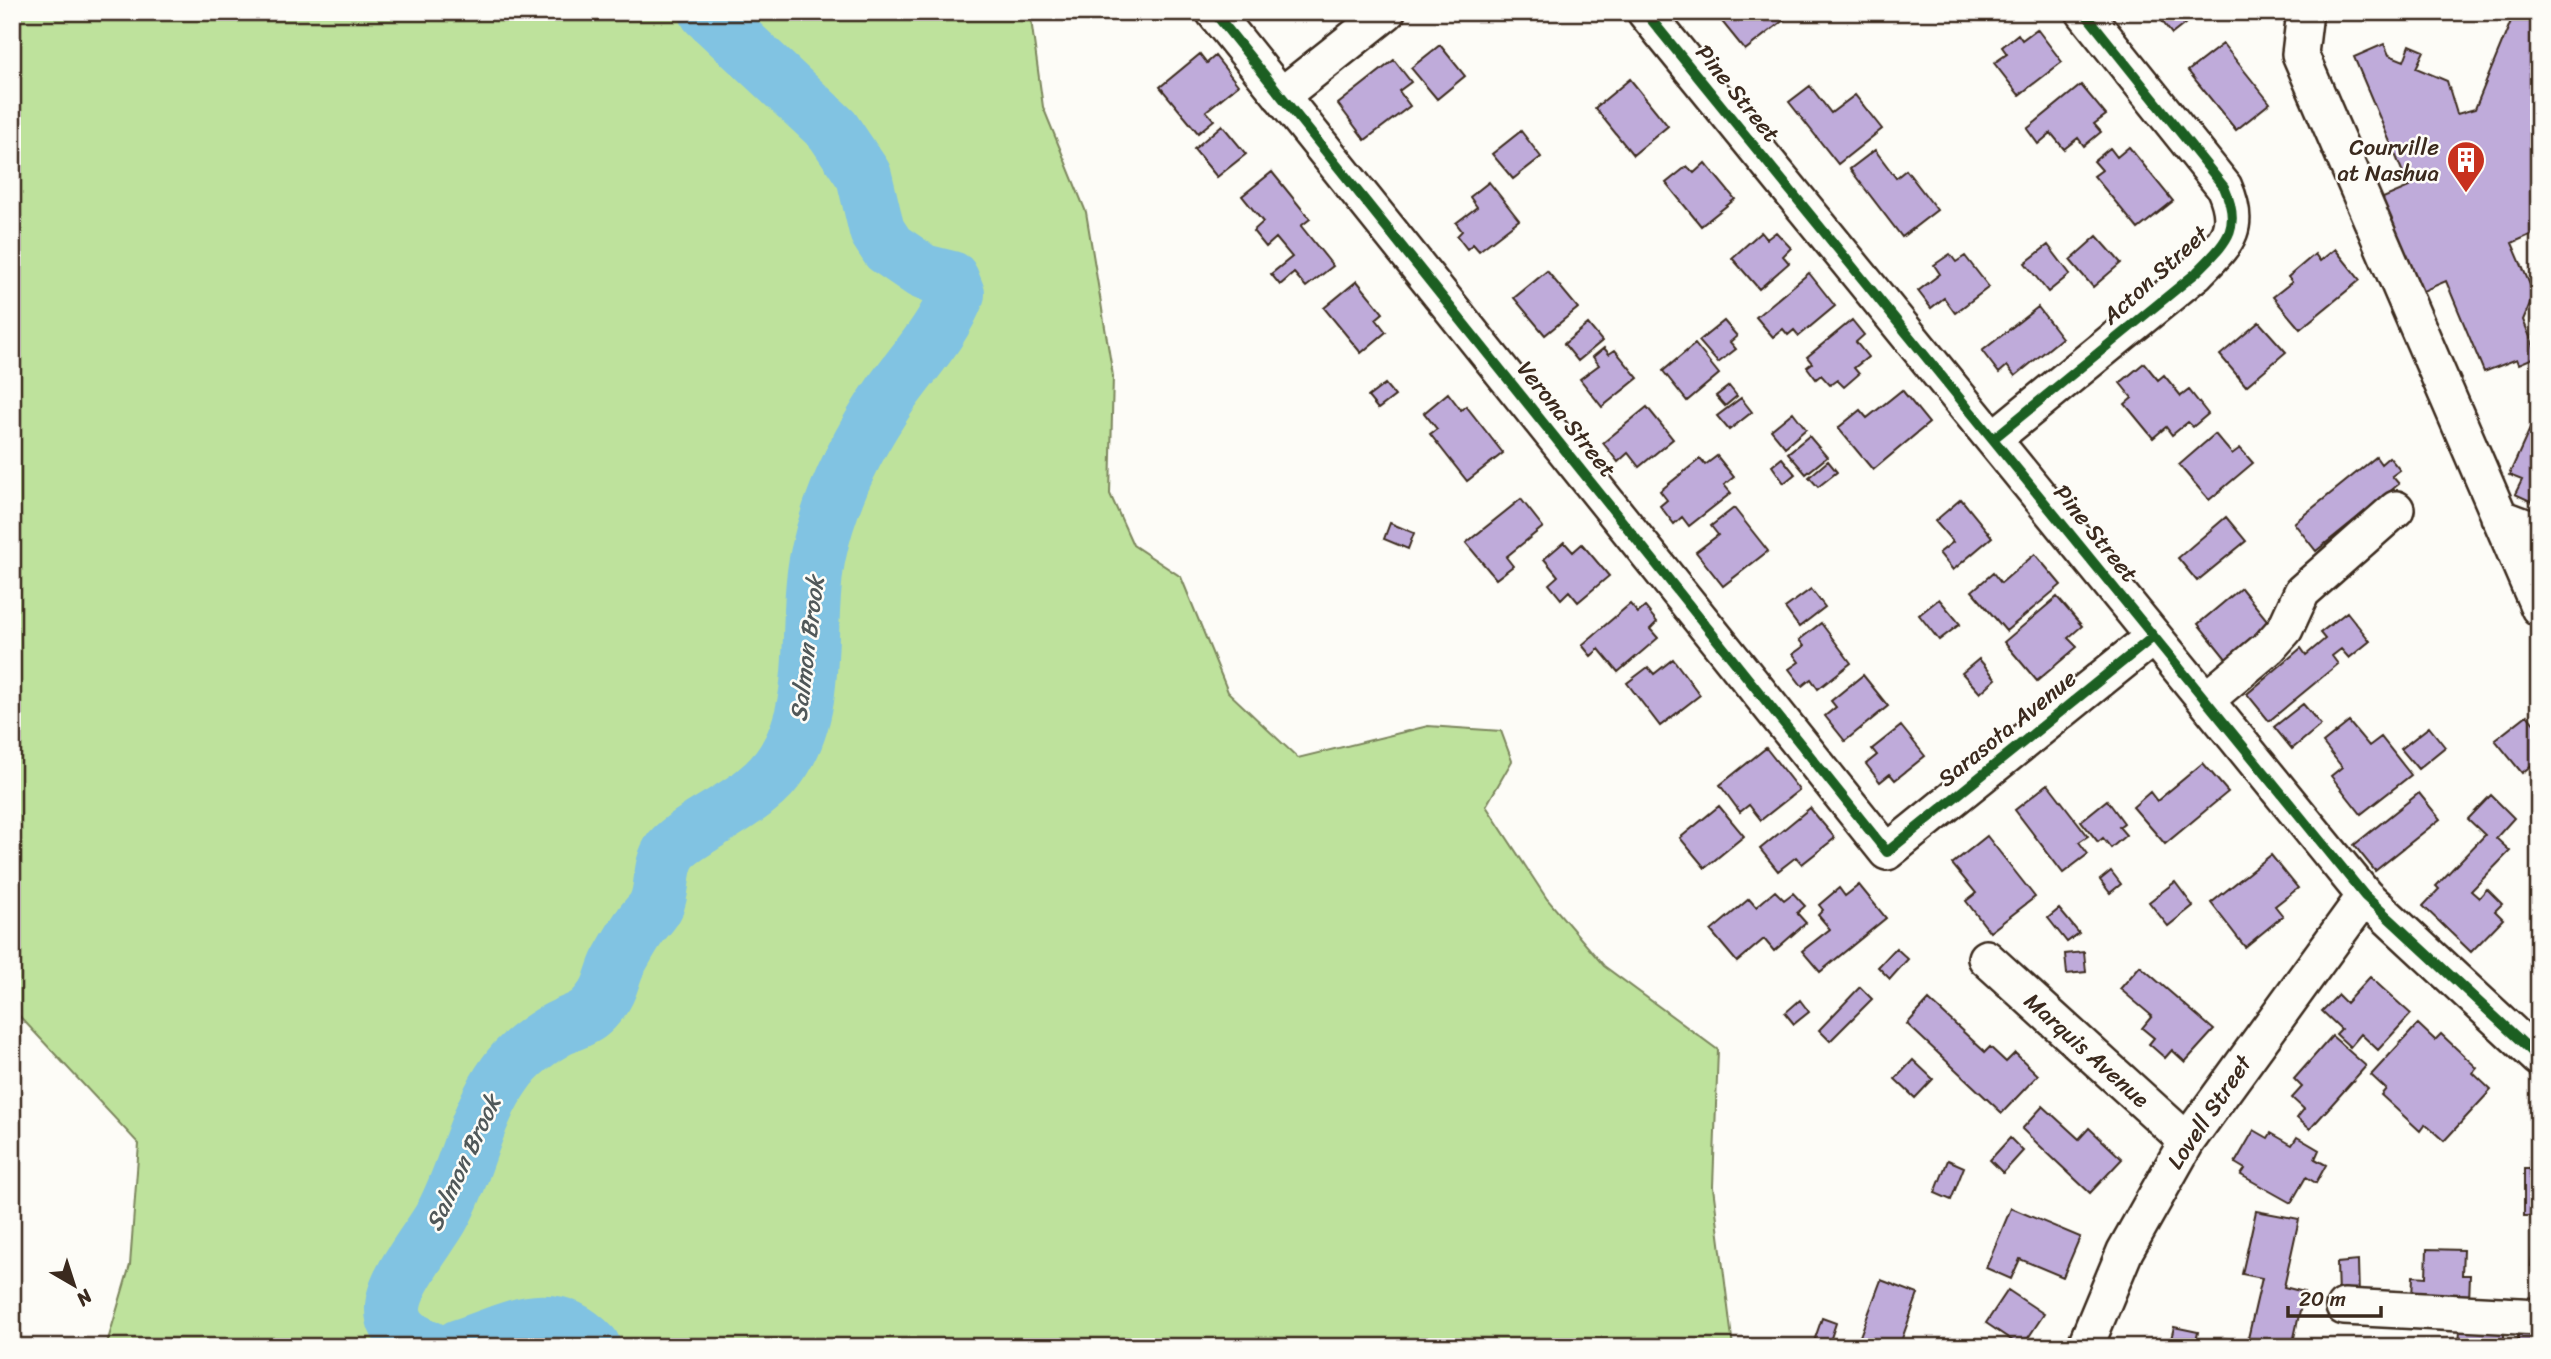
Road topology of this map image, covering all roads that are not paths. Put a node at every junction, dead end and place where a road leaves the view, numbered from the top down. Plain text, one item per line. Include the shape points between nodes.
1 (1214, 12) edge
2 (1387, 12) edge
3 (1645, 12) edge
4 (2084, 12) edge
5 (2305, 12) edge
6 (1281, 96) junction
7 (1993, 439) junction
8 (2396, 509) dead end
9 (2500, 517) junction
10 (2539, 532) edge
11 (2539, 608) edge
12 (2153, 637) junction
13 (2206, 701) junction
14 (1887, 852) joint
15 (2365, 896) junction
16 (1986, 958) dead end
17 (2539, 1058) edge
18 (2187, 1141) junction
19 (2344, 1307) dead end
20 (2539, 1317) edge
21 (2085, 1347) edge

1 - 6 street, Verona Street
2 - 6 street
3 - 7 street, Pine Street
4 - 7 street, Acton Street via 2224,187 2234,208 2233,228 2222,247 2196,273
5 - 9 street via 2300,54
6 - 14 street, Verona Street
7 - 12 street, Pine Street
8 - 13 street via 2302,592 2285,629 2269,648
9 - 10 street
9 - 11 street
12 - 13 street, Pine Street
12 - 14 street, Sarasota Avenue
13 - 15 street, Pine Street
15 - 17 street, Pine Street
15 - 18 street, Lovell Street
16 - 18 street, Marquis Avenue
18 - 21 street, Lovell Street via 2125,1251
19 - 20 street

